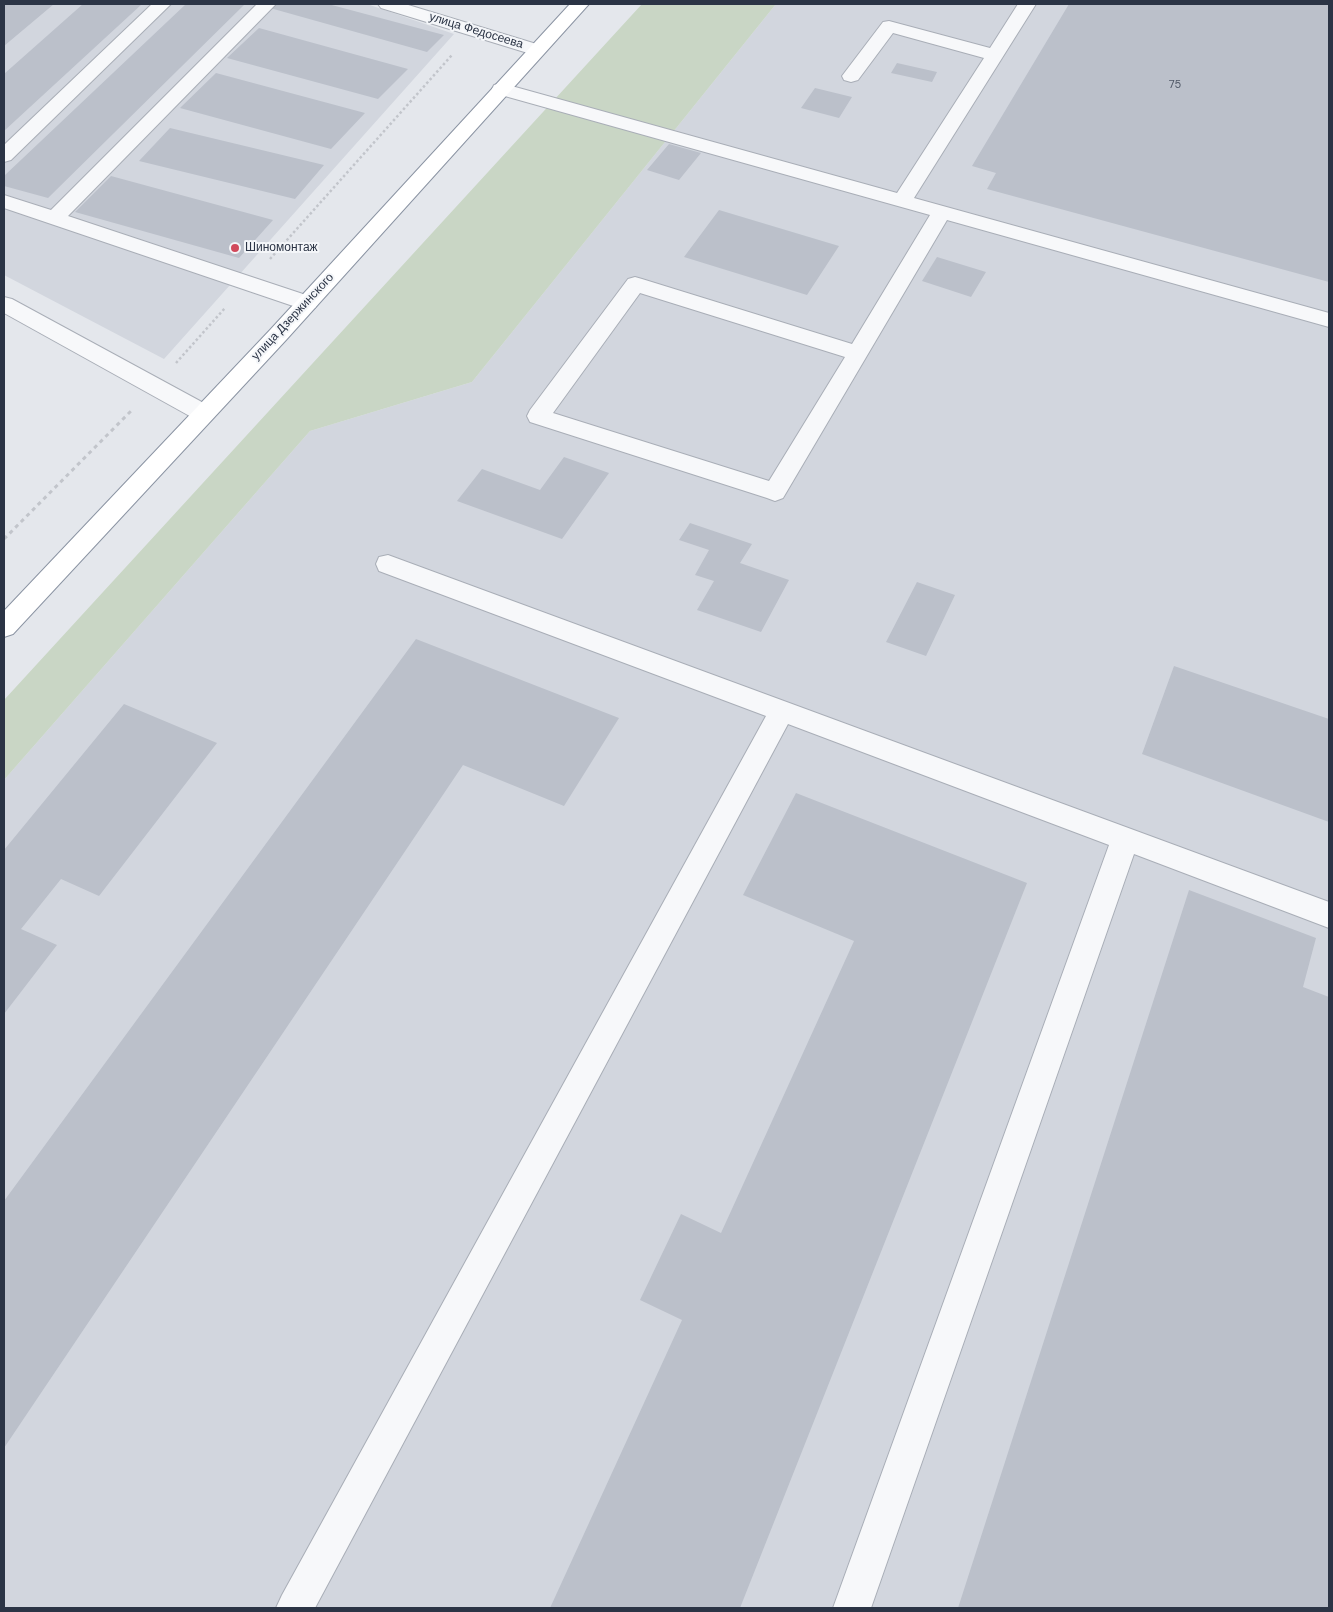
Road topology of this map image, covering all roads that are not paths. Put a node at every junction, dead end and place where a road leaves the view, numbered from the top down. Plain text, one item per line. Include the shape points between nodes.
1 (162, 4) edge
2 (267, 4) edge
3 (387, 4) edge
4 (580, 4) edge
5 (1028, 4) edge
6 (537, 50) junction
7 (995, 55) junction
8 (851, 76) dead end
9 (501, 89) junction
10 (4, 156) edge
11 (4, 201) edge
12 (902, 201) junction
13 (942, 212) junction
14 (54, 218) junction
15 (307, 303) junction
16 (4, 304) edge
17 (1329, 320) edge
18 (858, 353) junction
19 (202, 413) junction
20 (388, 564) dead end
21 (4, 627) edge
22 (782, 711) junction
23 (1126, 839) junction
24 (1329, 915) edge
25 (295, 1608) edge
26 (852, 1608) edge

1 - 10 street
2 - 14 street
3 - 6 street, улица Федосеева
4 - 6 highway, улица Дзержинского
5 - 7 street
6 - 9 highway, улица Дзержинского
7 - 8 street via 890,26
7 - 12 street
9 - 12 street
9 - 15 highway, улица Дзержинского
11 - 14 street
12 - 13 street
13 - 17 street
13 - 18 street
14 - 15 street
15 - 19 highway, улица Дзержинского
16 - 19 street
18 - 18 street via 775,492 538,416 635,284
19 - 21 highway, улица Дзержинского
20 - 22 street
22 - 23 street
22 - 25 street
23 - 24 street
23 - 26 street

